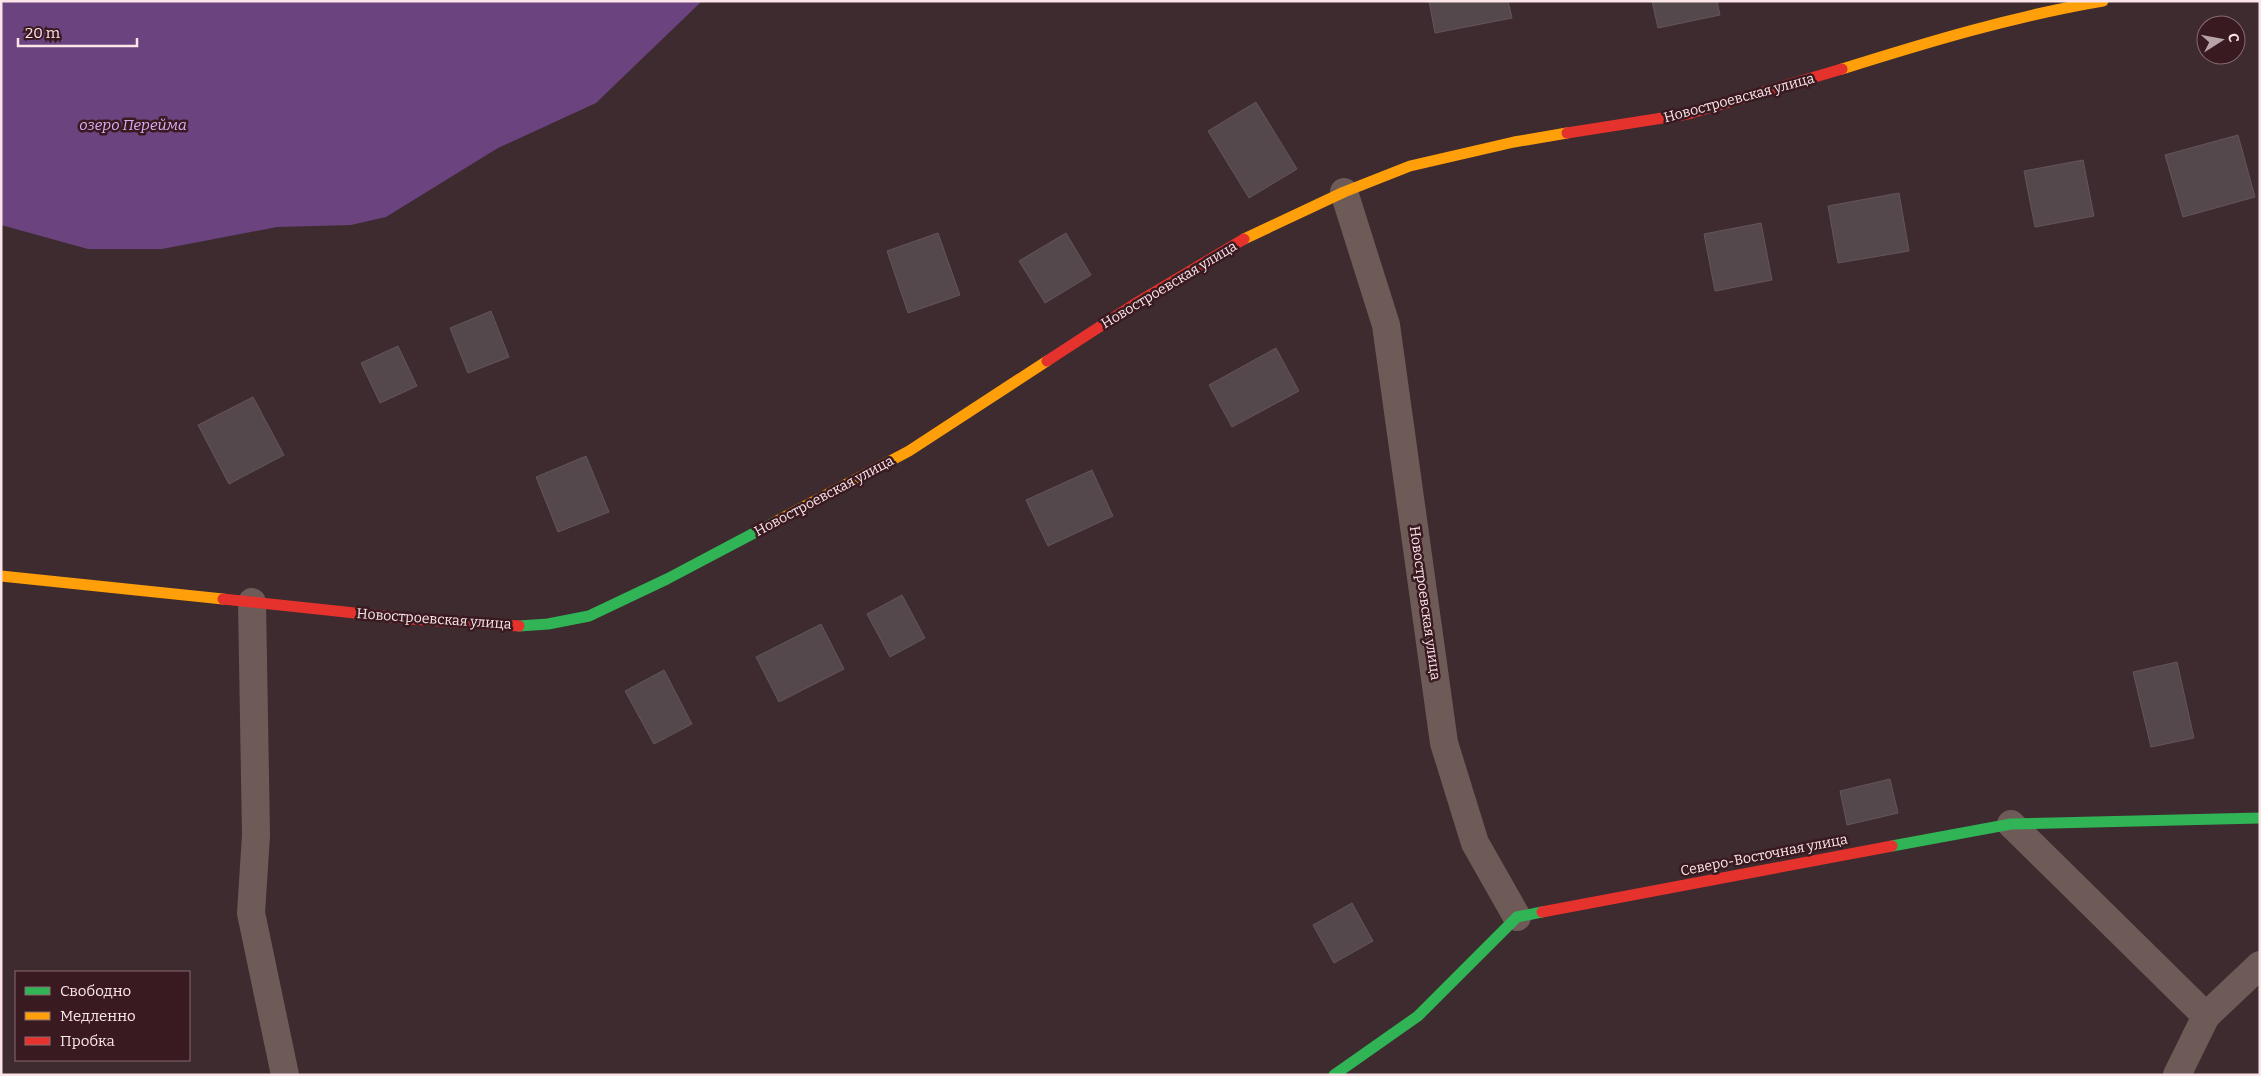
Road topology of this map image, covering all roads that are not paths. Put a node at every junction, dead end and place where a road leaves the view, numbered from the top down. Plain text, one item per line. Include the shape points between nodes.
1 (2103, 1) edge
2 (1344, 192) junction
3 (1, 576) edge
4 (252, 602) junction
5 (2260, 818) edge
6 (2011, 824) junction
7 (1518, 916) junction
8 (2260, 965) edge
9 (2206, 1016) junction
10 (285, 1075) edge
11 (1334, 1075) edge
12 (2177, 1075) edge

1 - 2 street, Новостроевская улица via 1950,35 1688,114 1514,142 1410,166
2 - 4 street, Новостроевская улица via 1255,233 1133,304 909,451 667,579 589,616 515,626
2 - 7 street, Новостроевская улица via 1386,325 1444,743 1475,842
3 - 4 street, Новостроевская улица
4 - 10 street via 256,835 251,913
5 - 6 street, Северо-Восточная улица
6 - 7 street, Северо-Восточная улица
6 - 9 street
7 - 11 street via 1418,1016
8 - 9 street
9 - 12 street

